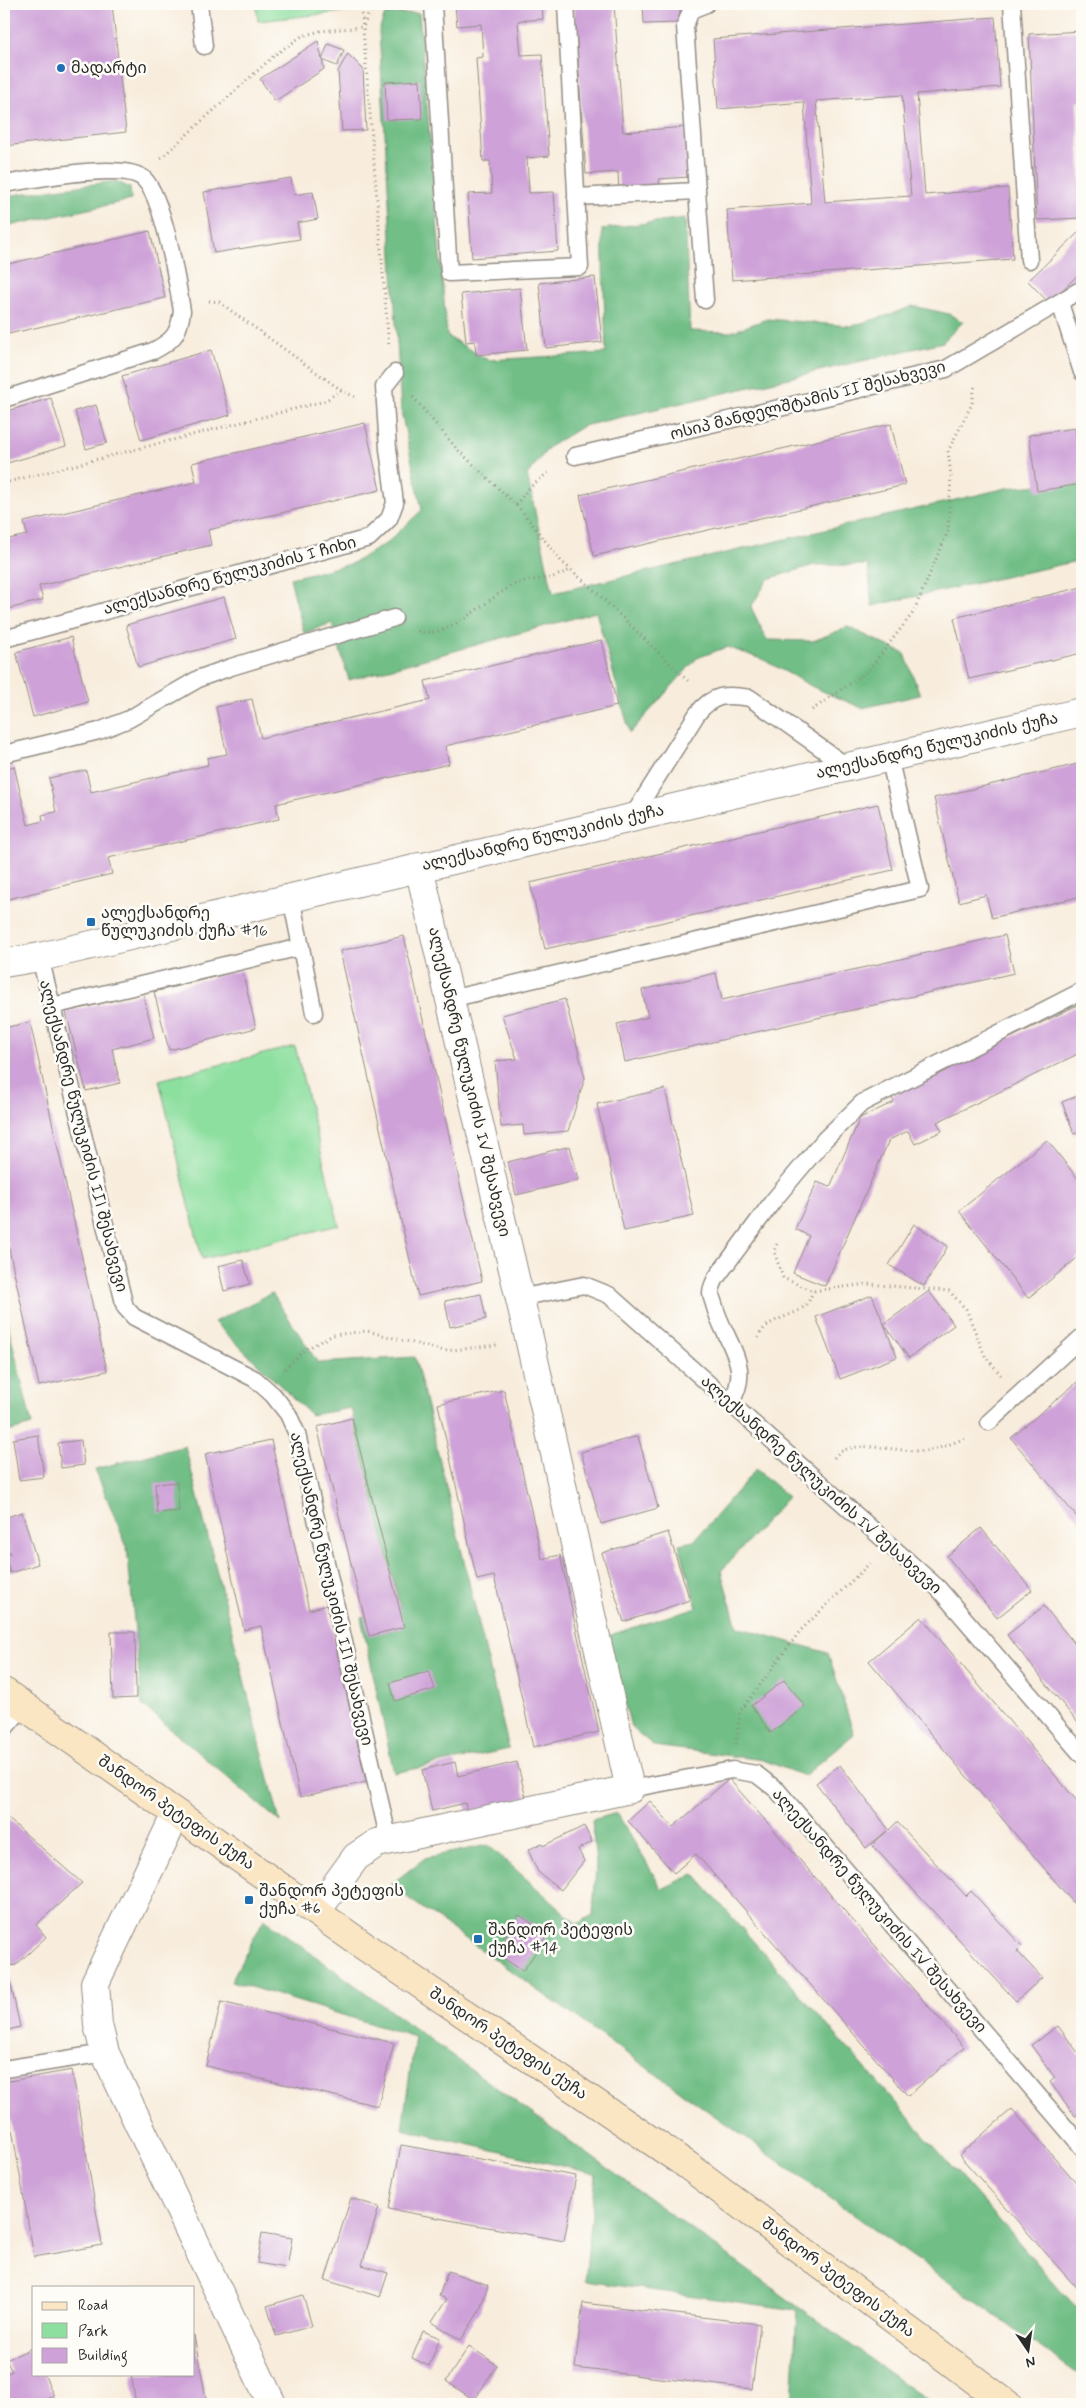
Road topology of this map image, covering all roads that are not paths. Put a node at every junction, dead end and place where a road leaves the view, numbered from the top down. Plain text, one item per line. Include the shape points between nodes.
1 (199, 4) edge
2 (433, 4) edge
3 (566, 4) edge
4 (706, 4) edge
5 (1012, 4) edge
6 (204, 46) dead end
7 (4, 184) edge
8 (696, 191) junction
9 (576, 197) junction
10 (1029, 260) dead end
11 (1082, 289) edge
12 (704, 300) dead end
13 (1060, 303) junction
14 (1082, 372) edge
15 (395, 373) road end
16 (4, 398) edge
17 (576, 456) road end
18 (394, 618) road end
19 (4, 639) edge
20 (1082, 712) edge
21 (4, 754) edge
22 (890, 757) junction
23 (848, 767) junction
24 (632, 817) junction
25 (419, 867) junction
26 (291, 897) junction
27 (301, 948) junction
28 (40, 958) junction
29 (4, 963) edge
30 (1082, 992) edge
31 (450, 999) junction
32 (52, 1006) junction
33 (314, 1013) dead end
34 (519, 1298) junction
35 (1082, 1337) edge
36 (730, 1403) junction
37 (989, 1422) road end
38 (14, 1699) edge
39 (4, 1729) edge
40 (1082, 1755) edge
41 (630, 1789) junction
42 (176, 1814) junction
43 (389, 1841) junction
44 (316, 1912) junction
45 (104, 2053) junction
46 (4, 2069) edge
47 (1082, 2147) edge
48 (272, 2404) edge
49 (1007, 2404) edge

1 - 6 lane
2 - 9 lane via 449,273 580,267
3 - 9 lane
4 - 8 lane via 691,10 685,26
5 - 10 lane
7 - 16 lane via 99,170 143,178 162,217 181,303 180,326 170,342 153,351
8 - 9 lane
8 - 12 lane
11 - 13 lane, ოსიპ მანდელშტამის II შესახვევი
13 - 14 lane
13 - 17 lane, ოსიპ მანდელშტამის II შესახვევი via 946,369
15 - 19 lane, ალექსანდრე წულუკიძის I ჩიხი via 384,387 395,503 389,519 369,538
18 - 21 lane via 200,678 129,719 98,731
20 - 22 street, ალექსანდრე წულუკიძის ქუჩა
22 - 23 street, ალექსანდრე წულუკიძის ქუჩა
22 - 31 lane via 920,890
23 - 24 street, ალექსანდრე წულუკიძის ქუჩა
23 - 24 lane via 750,698 732,695 708,700
24 - 25 street, ალექსანდრე წულუკიძის ქუჩა
25 - 26 street, ალექსანდრე წულუკიძის ქუჩა
25 - 31 street, ალექსანდრე წულუკიძის IV შესახვევი
26 - 27 lane
26 - 28 street, ალექსანდრე წულუკიძის ქუჩა
27 - 32 lane
27 - 33 lane
28 - 29 street, ალექსანდრე წულუკიძის ქუჩა
28 - 32 lane, ალექსანდრე წულუკიძის III შესახვევი
30 - 36 lane via 862,1103 825,1139 773,1201 716,1278 711,1292 716,1313 736,1355 739,1369 738,1390
31 - 34 street, ალექსანდრე წულუკიძის IV შესახვევი
32 - 43 lane, ალექსანდრე წულუკიძის III შესახვევი via 125,1308 134,1317 255,1378 288,1414 297,1434
34 - 36 lane, ალექსანდრე წულუკიძის IV შესახვევი via 584,1285 609,1296
34 - 41 street, ალექსანდრე წულუკიძის IV შესახვევი
35 - 37 lane
36 - 40 lane, ალექსანდრე წულუკიძის IV შესახვევი via 952,1603
38 - 39 lane
38 - 42 main road, შანდორ პეტეფის ქუჩა
41 - 43 street, ალექსანდრე წულუკიძის IV შესახვევი
41 - 47 lane, ალექსანდრე წულუკიძის IV შესახვევი via 732,1770 756,1774 777,1790
42 - 44 main road, შანდორ პეტეფის ქუჩა
42 - 45 street via 95,1983
43 - 44 street, ალექსანდრე წულუკიძის IV შესახვევი via 377,1843 356,1857
44 - 49 main road, შანდორ პეტეფის ქუჩა via 687,2165
45 - 46 lane
45 - 48 street

